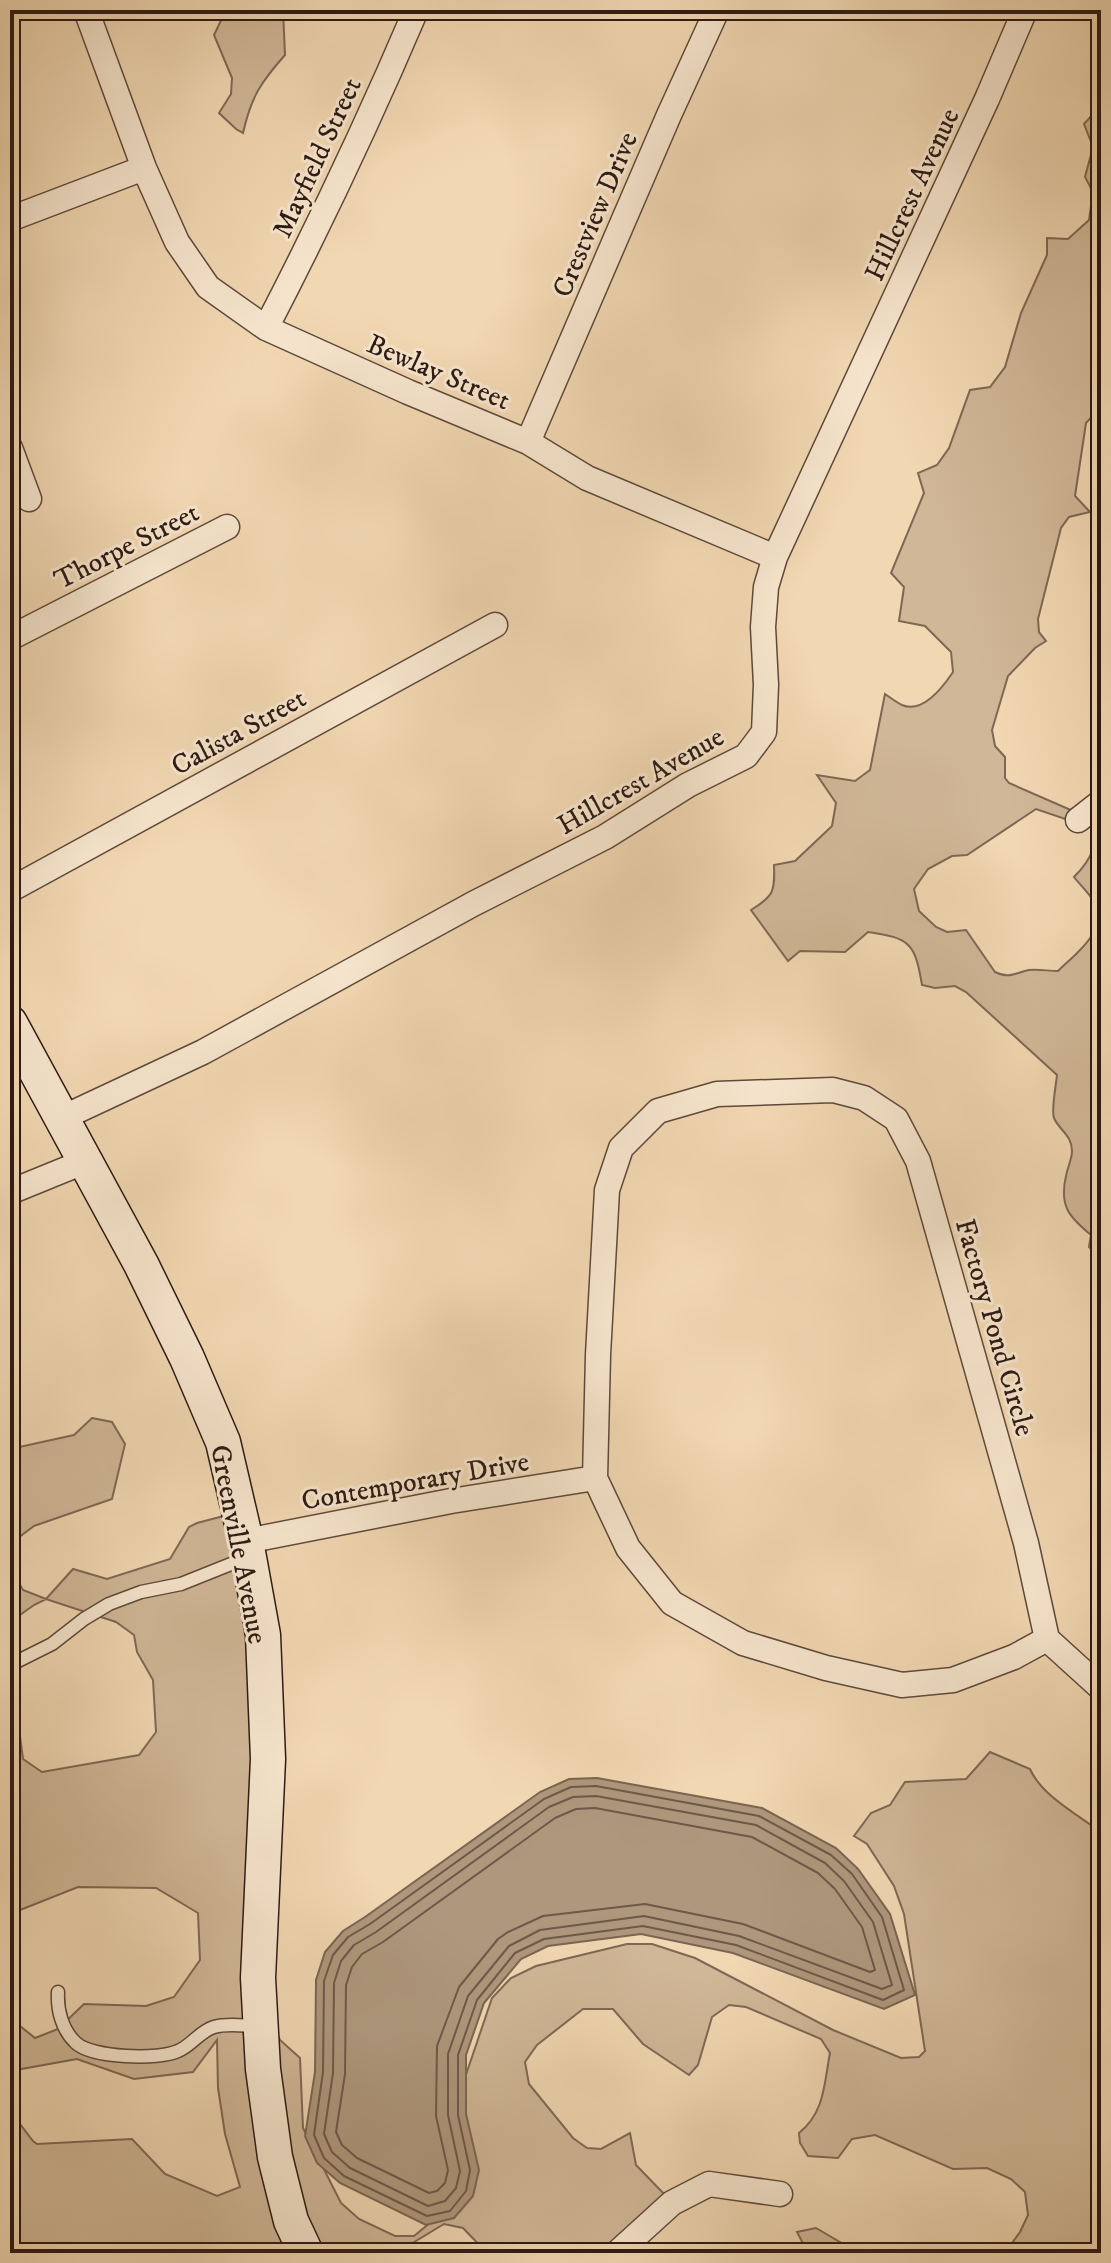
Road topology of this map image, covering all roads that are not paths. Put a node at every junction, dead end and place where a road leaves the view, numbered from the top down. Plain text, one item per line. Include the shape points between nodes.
1 (86, 10) edge
2 (416, 10) edge
3 (717, 10) edge
4 (1025, 10) edge
5 (144, 168) junction
6 (10, 219) edge
7 (266, 328) junction
8 (528, 442) junction
9 (10, 448) edge
10 (29, 499) dead end
11 (227, 527) dead end
12 (775, 557) junction
13 (495, 625) dead end
14 (10, 638) edge
15 (1101, 802) edge
16 (1078, 820) dead end
17 (10, 890) edge
18 (10, 1023) edge
19 (62, 1118) junction
20 (86, 1161) junction
21 (10, 1192) edge
22 (595, 1478) junction
23 (247, 1549) junction
24 (1047, 1639) junction
25 (10, 1665) edge
26 (1101, 1688) edge
27 (58, 1992) dead end
28 (260, 2027) junction
29 (780, 2194) dead end
30 (306, 2253) edge
31 (617, 2253) edge

1 - 5 street, Bewlay Street
2 - 7 street, Mayfield Street
3 - 8 street, Crestview Drive
4 - 12 street, Hillcrest Avenue
5 - 6 street
5 - 7 street, Bewlay Street via 177,242 208,287
7 - 8 street, Bewlay Street
8 - 12 street, Bewlay Street via 587,478
9 - 10 street
11 - 14 street, Thorpe Street
12 - 19 street, Hillcrest Avenue via 763,627 764,732 746,756 203,1052
13 - 17 street, Calista Street
15 - 16 street
18 - 19 main road, Greenville Avenue
19 - 20 main road, Greenville Avenue
20 - 21 street
20 - 23 main road, Greenville Avenue via 141,1264 223,1442
22 - 23 street, Contemporary Drive via 451,1501
22 - 24 street, Factory Pond Circle via 628,1548 672,1603 743,1643 902,1685 953,1680
22 - 24 street, Factory Pond Circle via 607,1190 621,1148 658,1111 717,1094 833,1090 864,1098 896,1119 918,1161 1026,1543
23 - 25 lane via 181,1584 109,1604 52,1644
23 - 28 main road, Greenville Avenue via 263,1635 268,1759
24 - 26 street
27 - 28 lane via 60,2020 75,2042 125,2056 178,2052 216,2026
28 - 30 main road, Greenville Avenue via 275,2157 291,2221
29 - 31 street via 709,2184 672,2203

